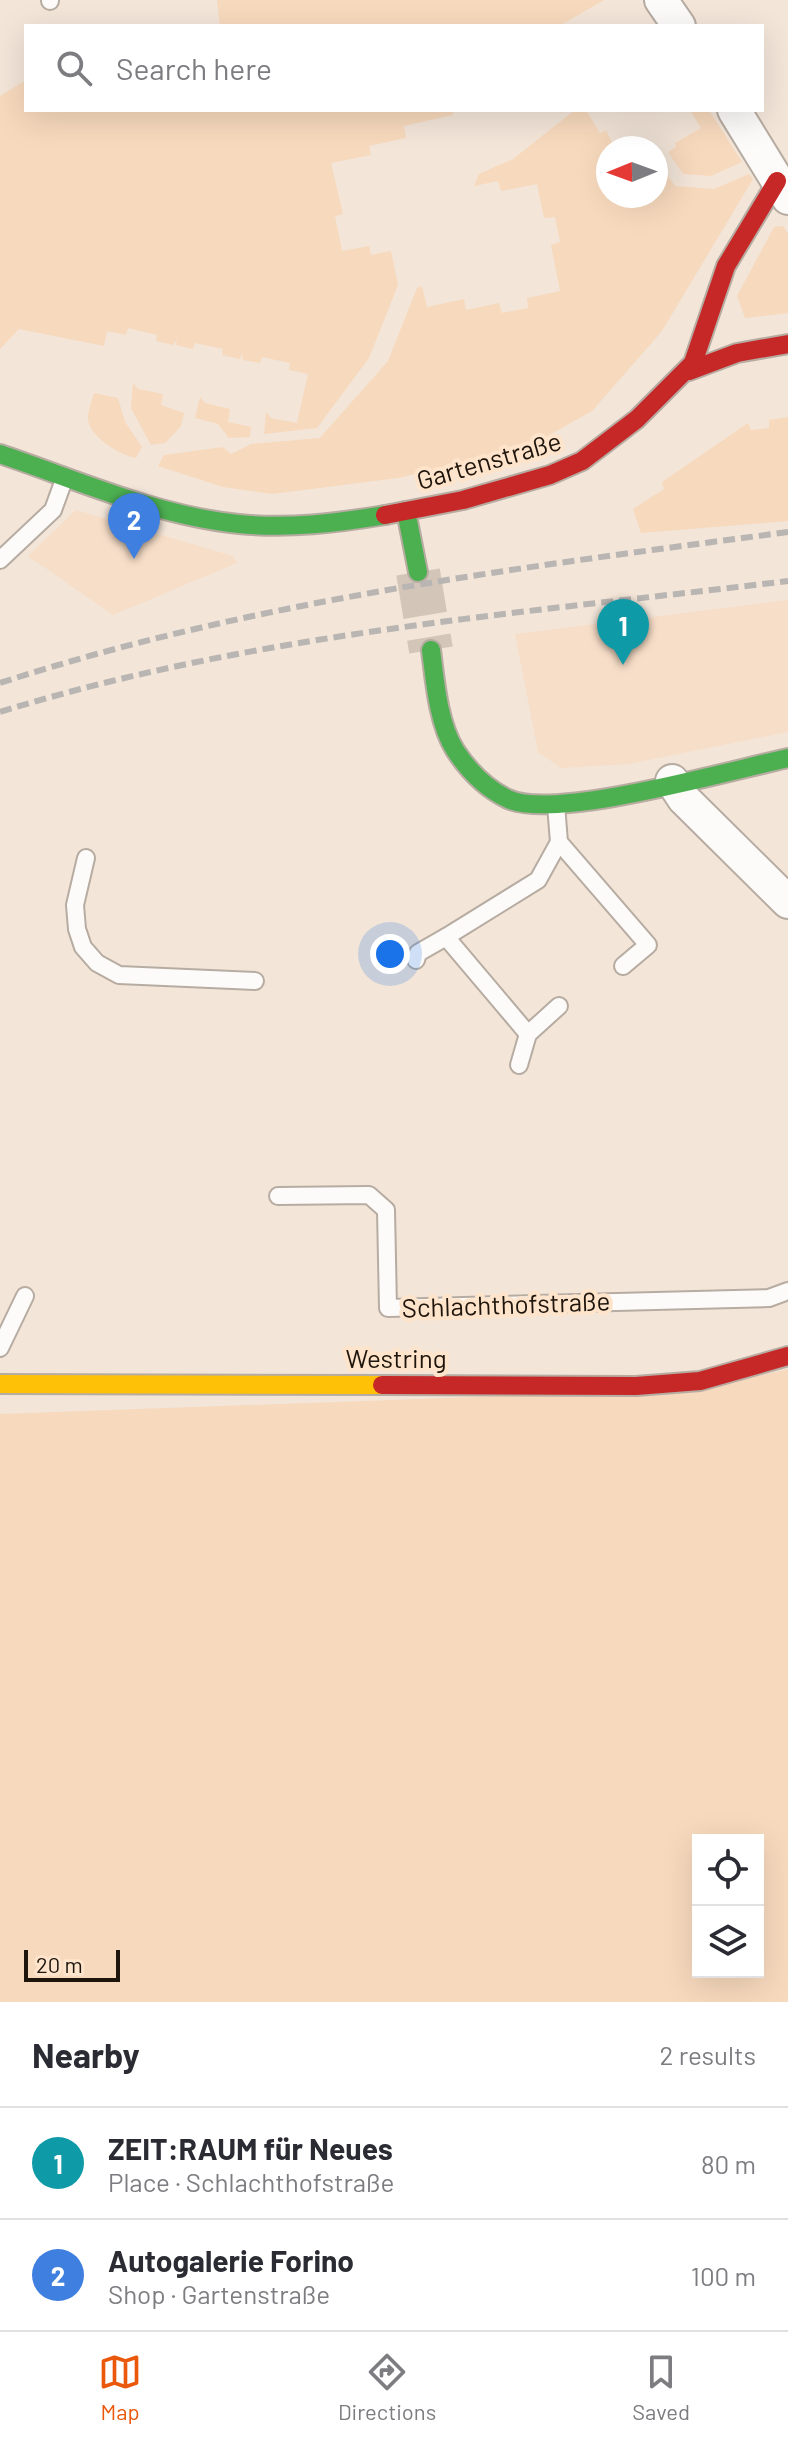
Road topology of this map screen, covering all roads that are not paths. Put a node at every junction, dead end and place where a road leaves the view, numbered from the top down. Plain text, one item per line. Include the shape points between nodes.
1 (661, 0) edge
2 (678, 24) edge
3 (735, 112) edge
4 (783, 189) edge
5 (788, 344) edge
6 (689, 371) junction
7 (0, 454) edge
8 (66, 476) junction
9 (406, 511) junction
10 (0, 560) edge
11 (418, 572) tunnel mouth
12 (431, 650) tunnel mouth
13 (788, 758) edge
14 (672, 781) junction
15 (556, 805) junction
16 (559, 842) junction
17 (86, 858) dead end
18 (788, 902) edge
19 (446, 937) junction
20 (416, 960) dead end
21 (623, 966) dead end
22 (255, 981) dead end
23 (559, 1006) dead end
24 (528, 1034) junction
25 (519, 1065) dead end
26 (278, 1196) dead end
27 (788, 1291) edge
28 (25, 1296) dead end
29 (0, 1348) edge
30 (788, 1356) edge
31 (0, 1384) edge

1 - 2 street
3 - 4 street
4 - 6 street via 738,240
5 - 6 street via 737,353
6 - 9 street, Gartenstraße via 583,461 533,480
7 - 8 street, Gartenstraße
8 - 9 street, Gartenstraße via 159,506 239,524 314,524
8 - 10 lane via 53,510
9 - 11 street
12 - 15 street via 448,733 463,764 509,800
13 - 14 street
14 - 15 street
14 - 18 street
15 - 16 lane
16 - 19 lane via 538,880
16 - 21 lane via 648,945
17 - 22 lane via 75,905 77,929 97,963 119,975
19 - 20 lane via 418,953
19 - 24 lane
23 - 24 lane
24 - 25 lane
26 - 27 lane, Schlachthofstraße via 369,1195 386,1210 388,1308 769,1298
28 - 29 lane
30 - 31 street, Westring via 700,1381 636,1386

